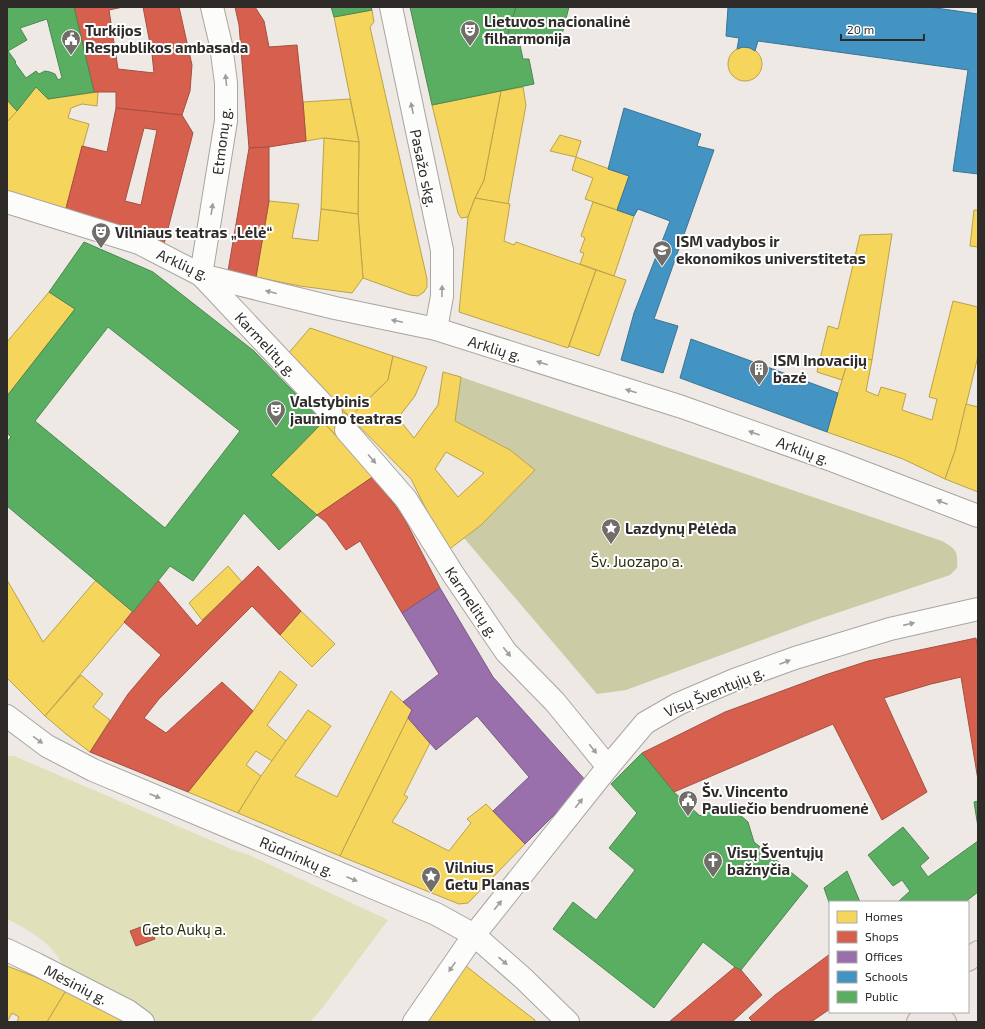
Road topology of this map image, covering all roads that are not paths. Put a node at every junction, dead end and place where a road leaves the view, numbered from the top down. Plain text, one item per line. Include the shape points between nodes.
1 (212, 7) edge
2 (391, 7) edge
3 (7, 202) edge
4 (201, 275) junction
5 (436, 329) junction
6 (331, 413) dead end
7 (346, 430) dead end
8 (978, 516) edge
9 (978, 609) edge
10 (8, 718) edge
11 (608, 767) junction
12 (474, 935) junction
13 (7, 950) edge
14 (978, 952) edge
15 (969, 959) edge
16 (925, 1013) edge
17 (937, 1013) edge
18 (143, 1022) edge
19 (414, 1022) edge
20 (568, 1022) edge
21 (918, 1022) edge
22 (945, 1022) edge

4 -> 1 street, Etmonų g. via 226,121 226,83
5 -> 2 street, Pasažo skg. via 442,296 442,250
3 - 4 street, Arklių g. via 139,244
5 -> 4 street, Arklių g. via 335,308
4 - 6 street, Karmelitų g.
8 -> 5 street, Arklių g. via 682,407
7 -> 11 street, Karmelitų g. via 406,499 452,574 506,652 555,702
11 -> 9 street, Visų Šventųjų g. via 645,723 678,704 734,680 890,629
10 -> 12 street, Rūdninkų g. via 47,746 93,770 436,914
12 -> 11 street, Visų Šventųjų g.
12 -> 19 street, Visų Šventųjų g.
12 -> 20 street, Rūdninkų g.
13 - 18 street, Mėsinių g. via 128,1011
14 - 15 main road
16 - 21 main road
17 - 22 main road

